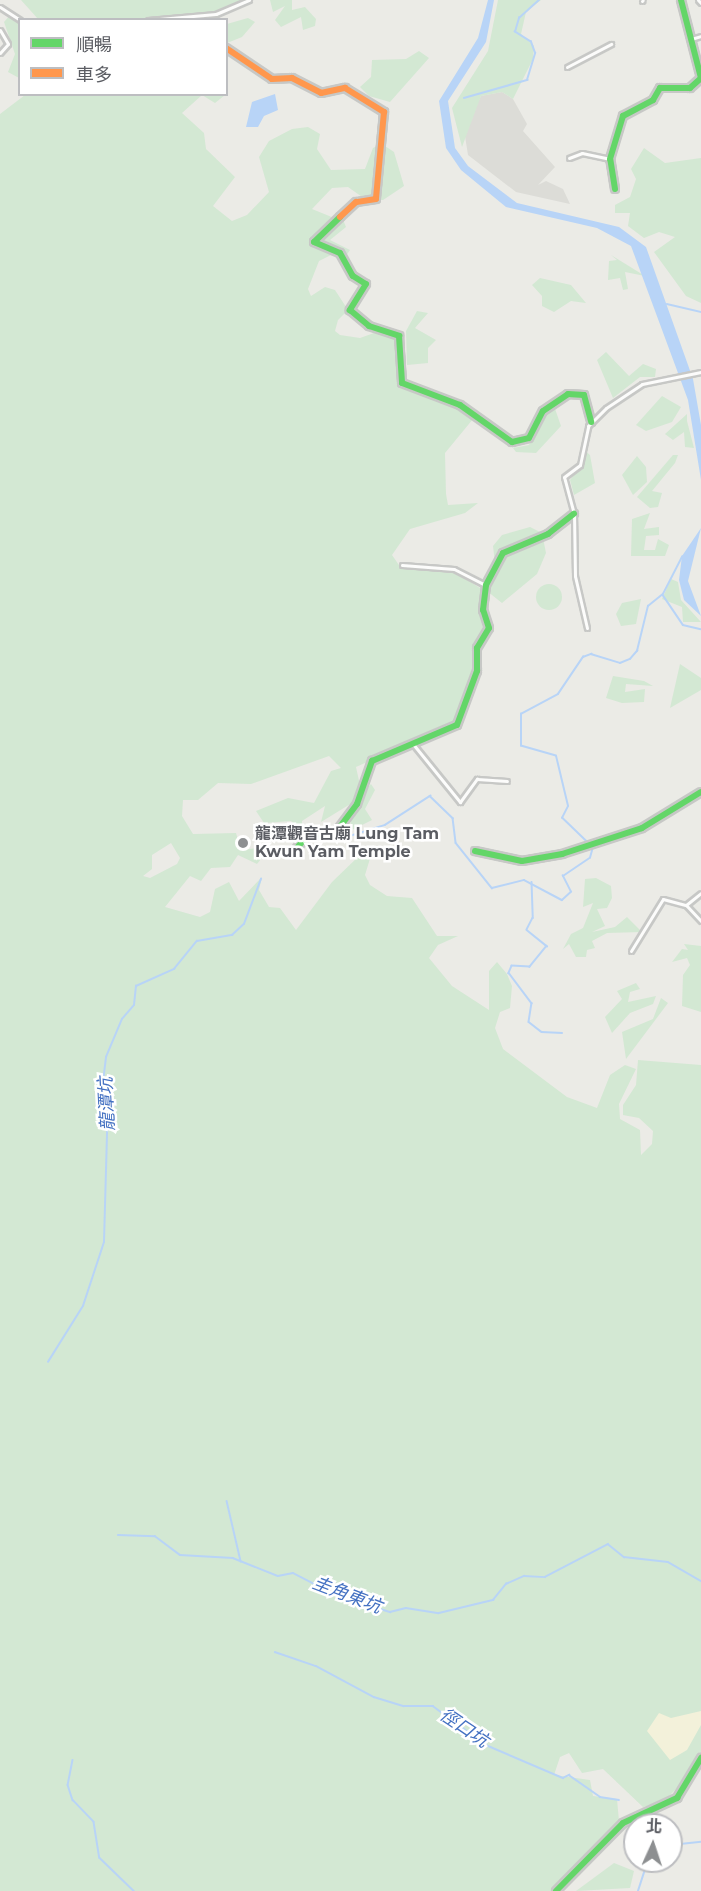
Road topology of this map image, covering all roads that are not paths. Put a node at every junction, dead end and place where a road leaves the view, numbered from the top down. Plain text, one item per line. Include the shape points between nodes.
1 (249, 0) edge
2 (681, 0) edge
3 (0, 7) edge
4 (187, 18) edge
5 (18, 19) edge
6 (0, 30) edge
7 (701, 36) edge
8 (690, 39) junction
9 (611, 44) dead end
10 (228, 49) edge
11 (0, 52) edge
12 (567, 67) dead end
13 (569, 158) dead end
14 (610, 159) junction
15 (615, 189) dead end
16 (701, 372) edge
17 (591, 422) junction
18 (574, 514) junction
19 (402, 565) dead end
20 (486, 585) junction
21 (587, 628) dead end
22 (413, 744) junction
23 (507, 782) dead end
24 (701, 792) edge
25 (476, 851) dead end
26 (293, 854) dead end
27 (701, 893) edge
28 (686, 904) junction
29 (701, 921) edge
30 (631, 951) dead end
31 (701, 1758) edge
32 (556, 1891) edge

1 - 4 street via 216,14
2 - 8 street
3 - 5 street
6 - 11 street via 8,44
7 - 8 street
8 - 14 street via 698,81 690,88 660,88 653,100 625,114
9 - 12 street
10 - 17 street via 272,79 290,77 321,93 345,88 384,112 376,199 356,202 314,243 340,253 353,276 366,284 350,310 369,327 388,328 399,336 402,383 460,405 512,442 530,438 543,411 568,394 584,395
13 - 14 street via 582,153
14 - 15 street
16 - 17 street via 642,384
17 - 18 street via 581,464 563,480
18 - 20 street via 540,538 503,553
18 - 21 street via 575,576
19 - 20 street via 454,569
20 - 22 street via 483,610 489,628 477,648 467,704 449,732
22 - 23 street via 460,802 477,779
22 - 26 street via 367,765 365,786 336,832 305,838
24 - 25 street via 642,828 597,844 522,861
27 - 28 street
28 - 29 street via 689,913
28 - 30 street via 663,898
31 - 32 street via 677,1798 623,1823

